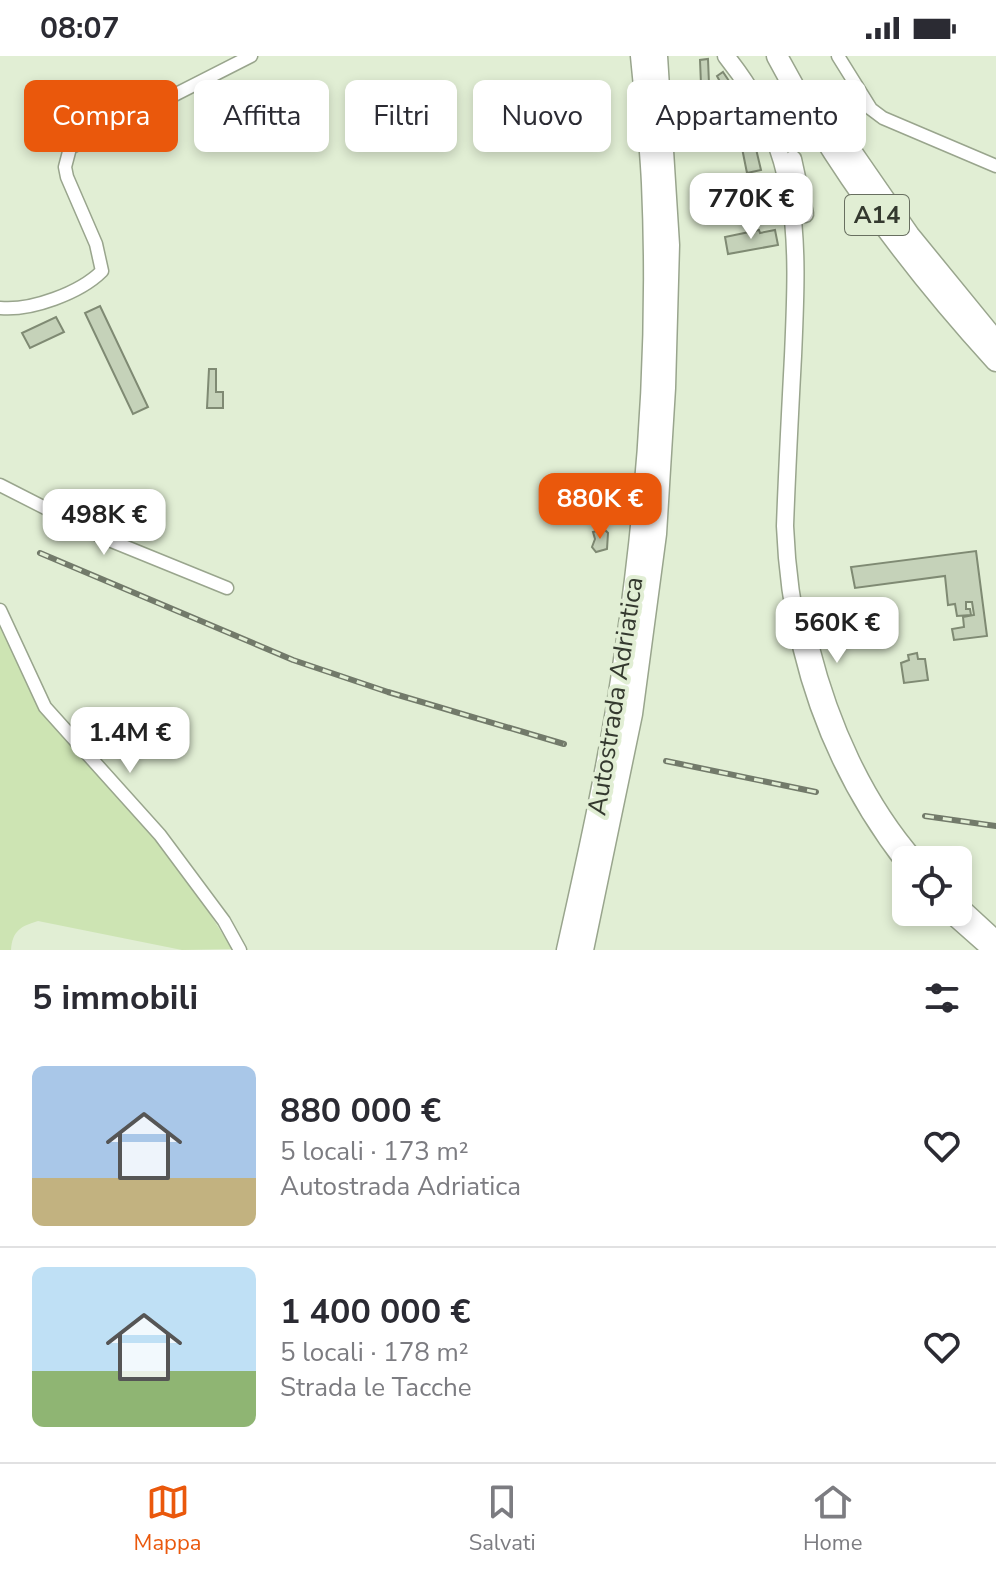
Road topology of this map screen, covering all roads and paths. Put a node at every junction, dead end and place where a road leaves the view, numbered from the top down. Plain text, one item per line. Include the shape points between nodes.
1 (251, 56) edge
2 (641, 56) edge
3 (657, 56) edge
4 (726, 56) edge
5 (740, 56) edge
6 (777, 56) edge
7 (792, 56) edge
8 (838, 56) edge
9 (996, 166) edge
10 (0, 308) edge
11 (996, 341) edge
12 (996, 361) edge
13 (0, 485) edge
14 (227, 588) dead end
15 (0, 610) edge
16 (893, 846) edge
17 (906, 846) edge
18 (972, 917) edge
19 (964, 926) edge
20 (996, 939) edge
21 (240, 950) edge
22 (567, 950) edge
23 (583, 950) edge
24 (991, 950) edge

1 - 10 street via 70,148 67,177 102,271 41,305
2 - 22 highway, Autostrada Adriatica via 653,255 645,470 625,655
3 - 23 highway, Autostrada Adriatica via 669,245 656,534 632,714
4 - 16 main road via 772,132 795,220 785,526 796,629 835,751
5 - 17 main road via 782,129 805,213 796,530 808,637 844,743
6 - 12 highway, A14 via 821,132 911,262
7 - 11 highway, A14 via 909,235
8 - 9 street via 871,109 883,118
13 - 14 street via 104,538
15 - 21 street via 45,707 160,835
18 - 20 main road
19 - 24 main road

